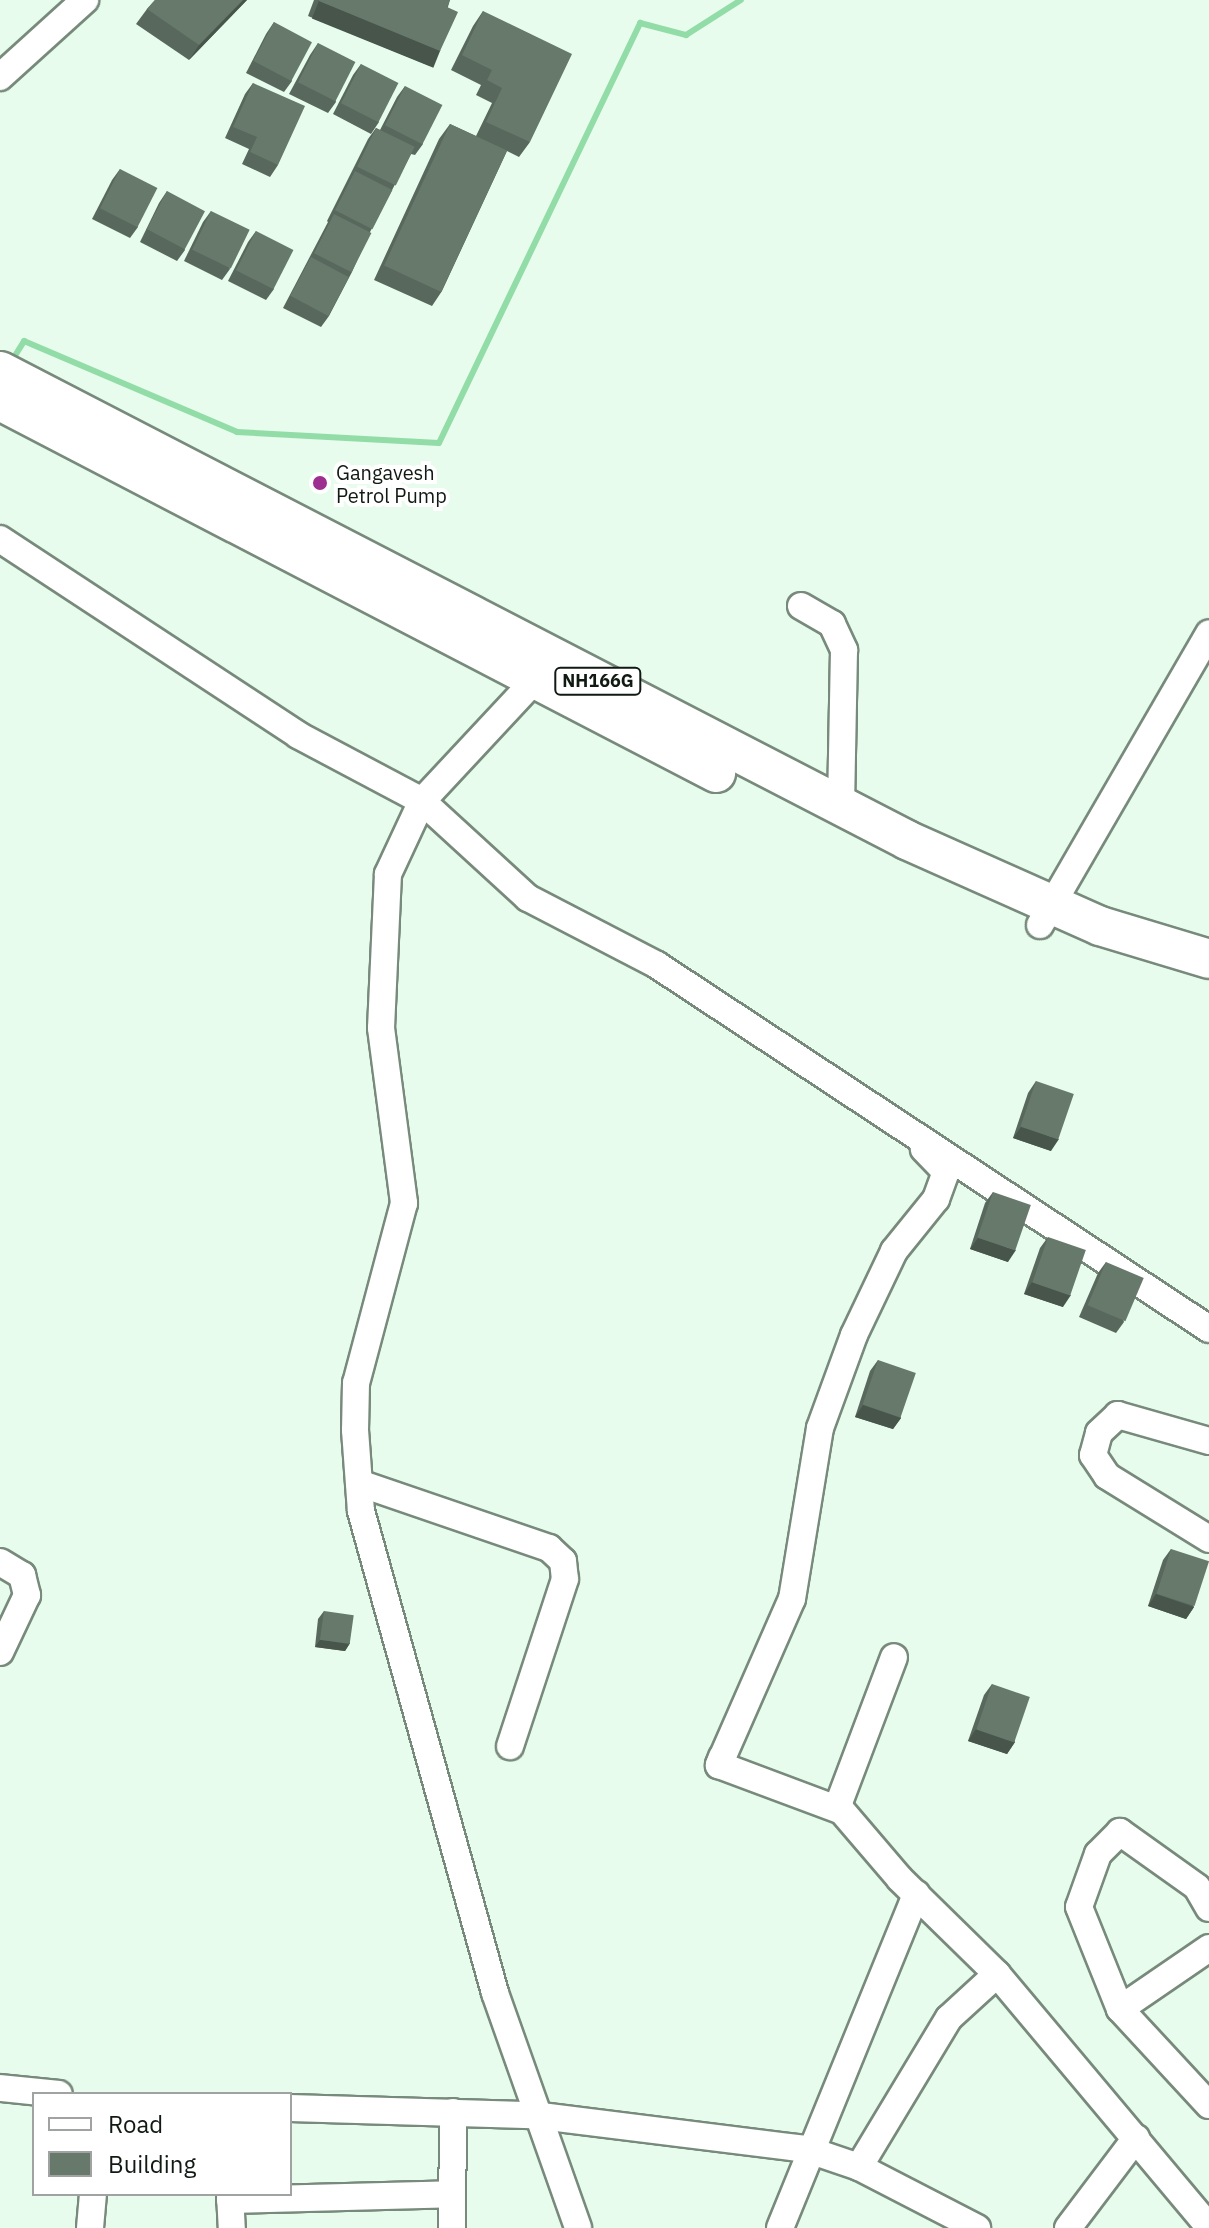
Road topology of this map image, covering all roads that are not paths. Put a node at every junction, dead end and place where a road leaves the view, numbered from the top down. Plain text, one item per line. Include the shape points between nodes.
1 (85, 0) edge
2 (0, 77) edge
3 (0, 371) edge
4 (0, 401) edge
5 (0, 539) edge
6 (801, 606) dead end
7 (1209, 634) edge
8 (544, 670) junction
9 (422, 801) junction
10 (841, 807) junction
11 (1044, 915) junction
12 (1209, 959) edge
13 (1209, 987) edge
14 (872, 1101) junction
15 (1209, 1329) edge
16 (1209, 1441) edge
17 (359, 1483) junction
18 (1209, 1539) edge
19 (0, 1562) edge
20 (0, 1652) edge
21 (894, 1657) dead end
22 (510, 1746) dead end
23 (837, 1808) junction
24 (916, 1894) junction
25 (1209, 1908) edge
26 (1209, 1948) edge
27 (997, 1974) junction
28 (1120, 2009) junction
29 (0, 2088) edge
30 (39, 2092) edge
31 (1209, 2105) edge
32 (292, 2108) edge
33 (453, 2112) junction
34 (533, 2115) junction
35 (1136, 2138) junction
36 (806, 2149) junction
37 (859, 2167) junction
38 (452, 2194) junction
39 (93, 2196) edge
40 (230, 2197) edge
41 (944, 2219) edge
42 (1209, 2227) edge
43 (90, 2228) edge
44 (232, 2228) edge
45 (452, 2228) edge
46 (578, 2228) edge
47 (780, 2228) edge
48 (977, 2228) edge
49 (1068, 2228) edge

1 - 2 street
3 - 8 highway, NH166G
4 - 8 highway, NH166G
5 - 9 street via 298,735
6 - 10 street via 832,624 844,650
7 - 11 street
8 - 9 street
8 - 10 highway, NH166G
8 - 11 highway, NH166G
9 - 14 street via 528,898 657,965
9 - 17 street via 399,843 383,906 381,1028 404,1203 356,1383
10 - 11 highway, NH166G
11 - 12 highway, NH166G
11 - 13 highway, NH166G via 1115,959
14 - 15 street
14 - 23 street via 946,1172 936,1199 894,1251 854,1335 820,1428 792,1599 720,1761
16 - 18 street via 1118,1415 1099,1433 1093,1455 1107,1476
17 - 22 street via 549,1548 563,1561 565,1579
17 - 34 street
19 - 20 street via 27,1586
21 - 23 street
23 - 24 street
24 - 27 street
24 - 36 street
25 - 28 street via 1197,1887 1131,1835 1111,1833 1079,1907
26 - 28 street
27 - 35 street
27 - 37 street via 949,2018
28 - 31 street
29 - 30 street
32 - 33 street
33 - 34 street
33 - 38 street
34 - 36 street
34 - 46 street
35 - 42 street
35 - 49 street
36 - 37 street
36 - 47 street
37 - 41 street
38 - 40 street
38 - 45 street
39 - 43 street
40 - 44 street
41 - 48 street

